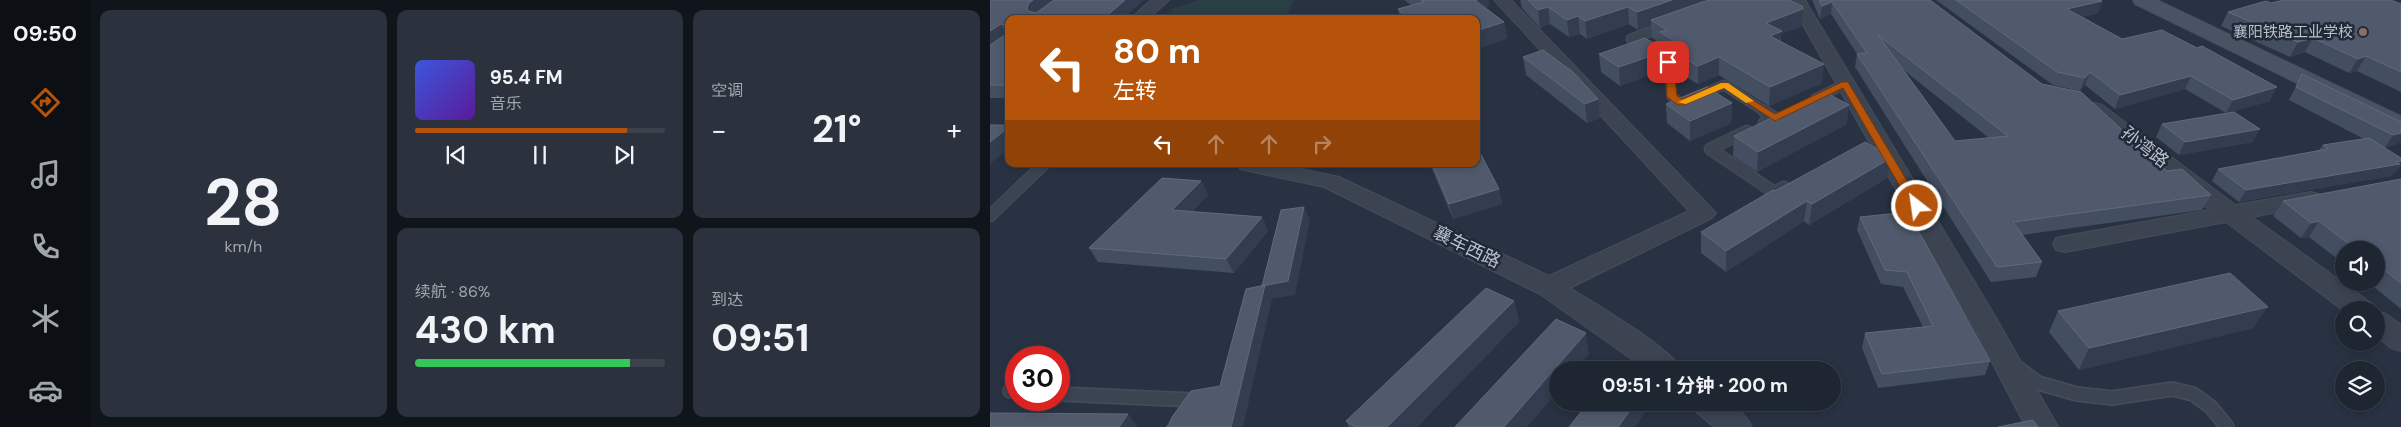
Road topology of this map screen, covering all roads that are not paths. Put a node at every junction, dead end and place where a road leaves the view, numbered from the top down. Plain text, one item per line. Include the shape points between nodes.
1 (1161, 0) edge
2 (1502, 0) edge
3 (1796, 0) edge
4 (2142, 0) edge
5 (1143, 15) edge
6 (1674, 24) edge
7 (1845, 84) junction
8 (2083, 99) edge
9 (1801, 105) edge
10 (2401, 125) edge
11 (1041, 167) edge
12 (1262, 167) edge
13 (1791, 183) edge
14 (2335, 195) edge
15 (2231, 214) junction
16 (990, 216) edge
17 (2065, 244) dead end
18 (1549, 287) junction
19 (2349, 301) edge
20 (2385, 328) edge
21 (2401, 340) edge
22 (2005, 359) junction
23 (1656, 361) edge
24 (1070, 394) edge
25 (1717, 411) edge
26 (1175, 427) edge
27 (1736, 427) edge
28 (2042, 427) edge
29 (2227, 427) edge

1 - 5 street
2 - 18 street via 1704,213
3 - 7 street
4 - 10 street
6 - 13 lane via 1631,39 1668,62 1672,97 1681,103 1724,85 1779,116 1710,149 1774,192
7 - 9 lane
7 - 22 street via 1873,140
8 - 15 street, 孙湾路
11 - 16 lane
12 - 18 street, 襄车西路 via 1331,182
14 - 15 street
15 - 17 street
15 - 19 street, 孙湾路
18 - 23 street, 襄车西路
20 - 21 street
22 - 28 street
22 - 29 lane via 2038,383 2077,394 2112,398 2172,389 2193,394 2211,407
24 - 26 lane via 1194,400
25 - 27 street

